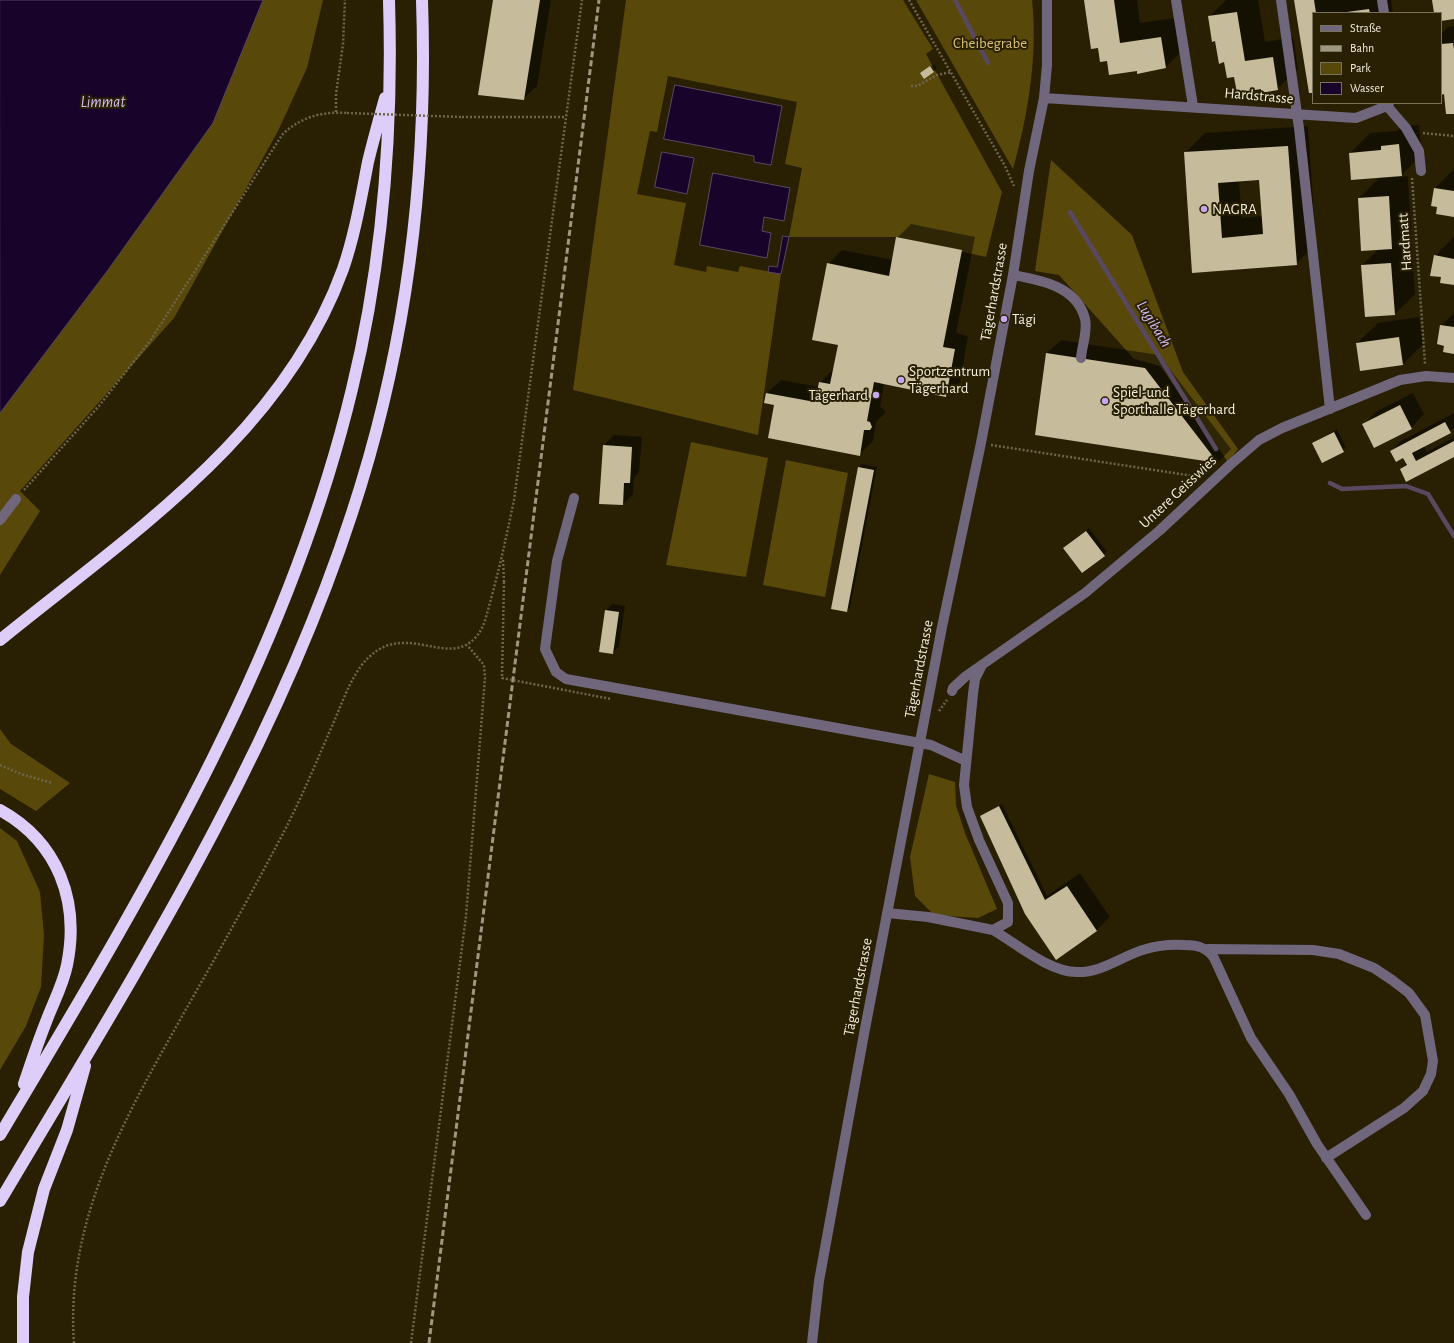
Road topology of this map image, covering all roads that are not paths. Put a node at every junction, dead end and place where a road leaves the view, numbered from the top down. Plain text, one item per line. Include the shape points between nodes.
1 (389, 0) edge
2 (422, 0) edge
3 (1047, 0) edge
4 (1176, 0) edge
5 (1281, 0) edge
6 (1382, 0) edge
7 (1384, 12) edge
8 (390, 78) junction
9 (1044, 98) junction
10 (1388, 105) edge
11 (1193, 106) junction
12 (1297, 115) junction
13 (1416, 171) road end
14 (1013, 275) junction
15 (1081, 358) dead end
16 (1454, 378) edge
17 (1330, 409) junction
18 (574, 498) dead end
19 (16, 499) road end
20 (0, 520) edge
21 (0, 640) edge
22 (982, 665) junction
23 (952, 691) dead end
24 (920, 744) junction
25 (966, 761) junction
26 (0, 810) edge
27 (887, 913) junction
28 (993, 930) junction
29 (1208, 949) junction
30 (90, 1048) junction
31 (15, 1110) junction
32 (0, 1135) edge
33 (1326, 1158) junction
34 (0, 1201) edge
35 (1366, 1215) dead end
36 (23, 1343) edge
37 (812, 1343) edge

1 - 8 highway
2 - 30 highway via 423,123 410,265 385,397 352,512 311,624 262,736 178,897
3 - 9 street, Tägerhardstrasse via 1048,52
4 - 11 street
5 - 12 street
6 - 7 street
8 - 21 highway via 343,269 313,333 279,387 237,438 187,488
8 - 31 highway via 384,195 367,319 342,427 308,539 264,650 207,770 129,915
9 - 11 street, Hardstrasse
9 - 14 street, Tägerhardstrasse via 1029,171
10 - 12 street, Hardstrasse via 1356,118
10 - 13 street via 1420,150
11 - 12 street, Hardstrasse
12 - 17 street
14 - 15 street via 1050,283 1062,289 1080,308 1085,319
14 - 24 street, Tägerhardstrasse
16 - 17 street, Untere Geisswies via 1426,376 1400,380 1368,391
17 - 22 street, Untere Geisswies via 1259,440 1159,531 1085,593
18 - 24 street via 557,561 545,649 556,672 566,679
19 - 20 street
22 - 23 street, Untere Geisswies via 966,676
22 - 25 street via 975,680
24 - 25 street via 931,745
24 - 27 street, Tägerhardstrasse
25 - 28 street via 964,785 967,807 1008,903 1008,922
26 - 31 highway via 23,825 45,849 59,871 70,914 67,966
27 - 28 street via 928,917
27 - 37 street, Tägerhardstrasse via 822,1266
28 - 29 street via 1054,967 1078,972 1090,971 1146,949 1168,944 1194,945
29 - 33 street via 1250,1038 1290,1094
29 - 33 street via 1313,950 1345,956 1374,968 1392,980 1409,993 1425,1015 1433,1061 1431,1074 1423,1091 1404,1108
30 - 34 highway
30 - 36 highway via 67,1130 44,1189 28,1252 22,1297
31 - 32 highway
33 - 35 street

